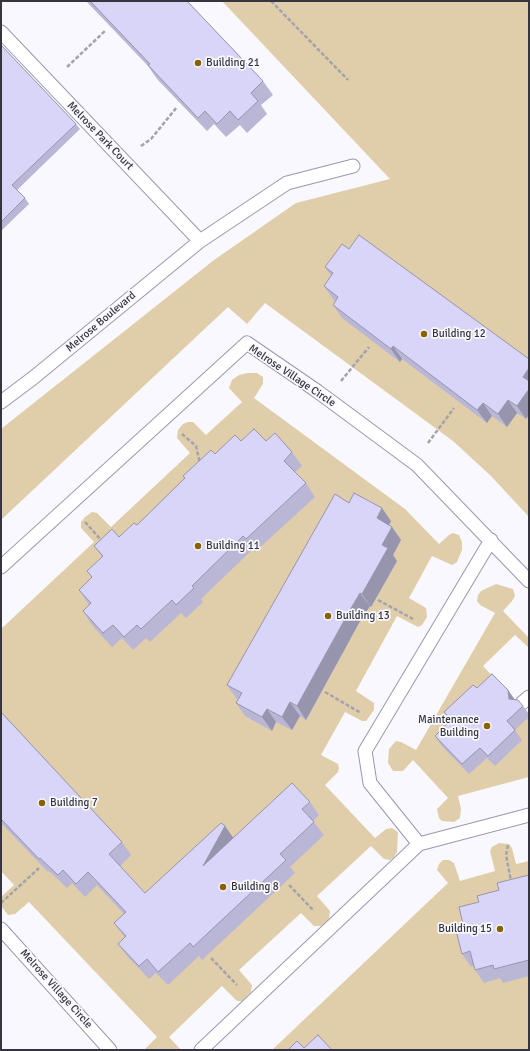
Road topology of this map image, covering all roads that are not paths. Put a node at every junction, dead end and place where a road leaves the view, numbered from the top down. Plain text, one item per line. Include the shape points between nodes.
1 (1, 32) edge
2 (353, 166) dead end
3 (200, 241) junction
4 (1, 402) edge
5 (491, 540) junction
6 (1, 567) edge
7 (529, 581) edge
8 (529, 815) edge
9 (419, 844) junction
10 (1, 929) edge
11 (110, 1050) edge
12 (201, 1050) edge

1 - 3 lane, Melrose Park Court
2 - 3 lane, Melrose Boulevard via 286,183
3 - 4 lane, Melrose Boulevard
5 - 6 lane, Melrose Village Circle via 417,465 247,343
5 - 7 lane, Melrose Village Circle
5 - 9 lane via 365,751 370,783
8 - 9 lane
9 - 12 lane
10 - 11 lane, Melrose Village Circle

